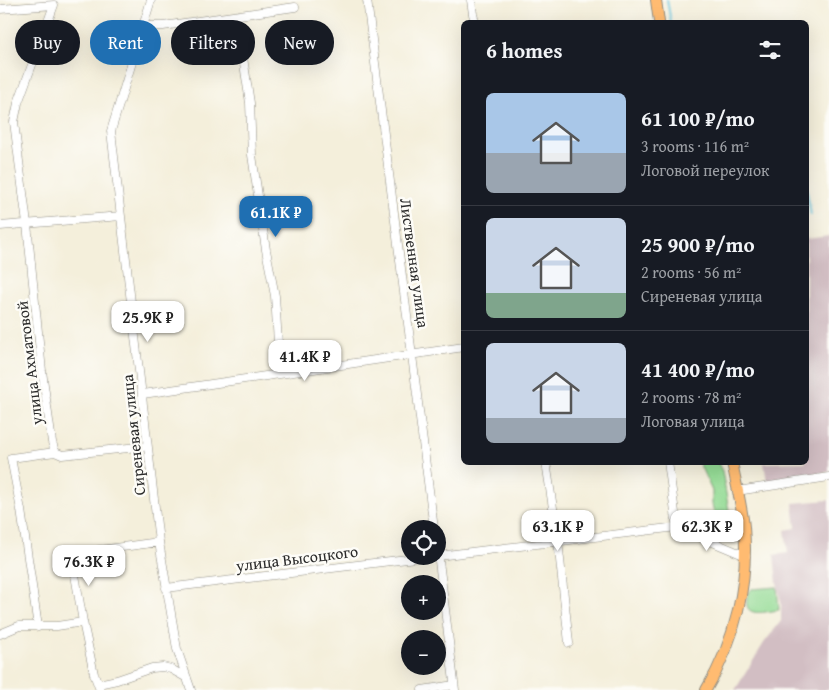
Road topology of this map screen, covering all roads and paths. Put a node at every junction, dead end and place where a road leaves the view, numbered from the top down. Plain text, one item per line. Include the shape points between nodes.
1 (151, 0) edge
2 (367, 0) edge
3 (471, 0) edge
4 (656, 0) edge
5 (294, 7) dead end
6 (0, 8) edge
7 (145, 20) edge
8 (474, 20) edge
9 (659, 20) edge
10 (161, 26) edge
11 (131, 65) edge
12 (244, 65) edge
13 (121, 216) junction
14 (27, 224) junction
15 (0, 226) edge
16 (461, 347) edge
17 (413, 355) junction
18 (280, 374) junction
19 (143, 394) junction
20 (147, 446) junction
21 (55, 452) junction
22 (546, 465) edge
23 (668, 465) edge
24 (733, 465) edge
25 (829, 477) edge
26 (737, 491) junction
27 (433, 520) edge
28 (677, 527) junction
29 (558, 541) junction
30 (159, 542) junction
31 (446, 554) edge
32 (746, 556) junction
33 (401, 560) edge
34 (439, 565) edge
35 (166, 588) junction
36 (83, 622) junction
37 (38, 627) junction
38 (0, 634) edge
39 (569, 643) dead end
40 (187, 678) junction
41 (99, 687) edge
42 (455, 688) edge
43 (191, 690) edge
44 (422, 690) edge
45 (706, 690) edge

1 - 7 street, Сиреневая улица
2 - 17 street, Лиственная улица
3 - 8 street
4 - 9 main road
5 - 10 street
6 - 14 street, улица Ахматовой via 54,5 14,122
11 - 13 street, Сиреневая улица via 111,131
12 - 18 street via 250,103 252,155 275,296
13 - 14 street
13 - 19 street, Сиреневая улица
14 - 15 street
14 - 21 street, улица Ахматовой via 42,371
16 - 17 street
17 - 18 street
17 - 27 street, Лиственная улица
18 - 19 street
19 - 20 street, Сиреневая улица
20 - 21 street via 62,455
20 - 30 street, Сиреневая улица
21 - 37 street via 12,458
22 - 29 street
23 - 28 street
24 - 26 main road
25 - 26 street
26 - 32 main road
28 - 29 street
28 - 32 street
29 - 31 street
29 - 39 street
30 - 35 street, Сиреневая улица
30 - 36 street via 78,553 73,563
32 - 45 main road via 733,631
33 - 35 street, улица Высоцкого
34 - 42 street
35 - 40 street, Сиреневая улица via 177,649
36 - 37 street
36 - 41 street
37 - 38 street via 19,626
40 - 41 street via 163,666
40 - 43 street, Сиреневая улица
42 - 44 street

